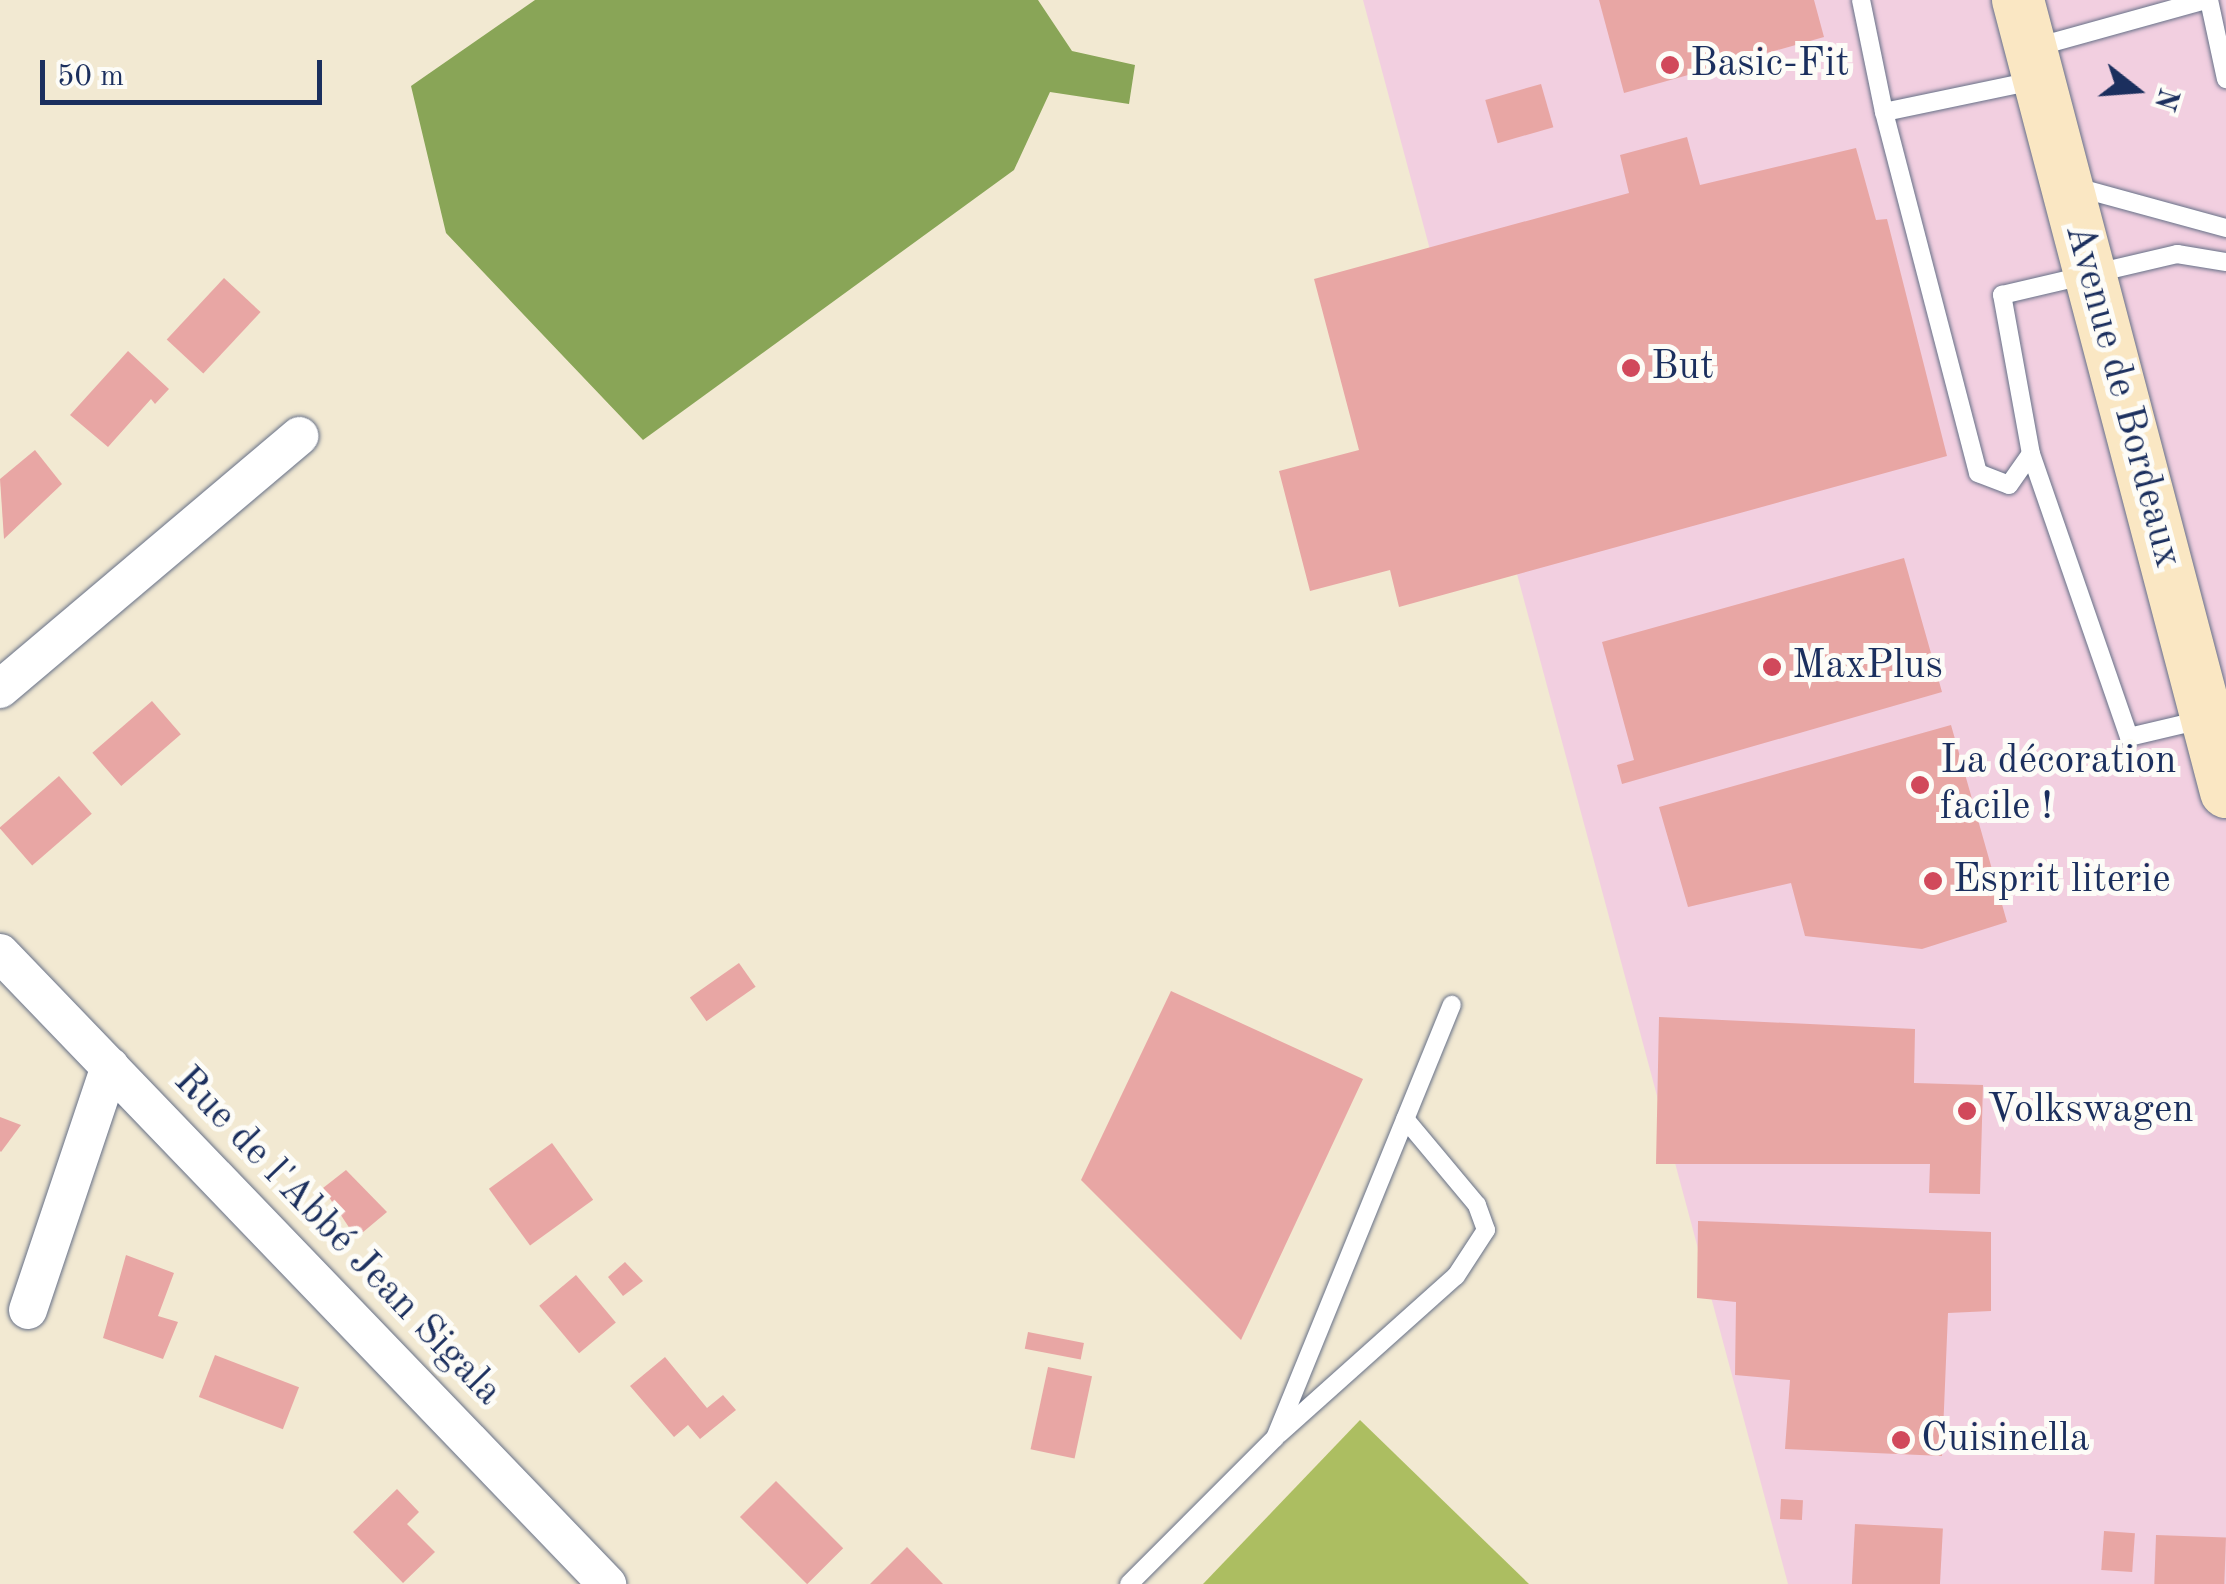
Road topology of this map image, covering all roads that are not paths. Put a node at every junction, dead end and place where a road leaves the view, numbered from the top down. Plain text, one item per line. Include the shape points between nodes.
1 (1861, 0) edge
2 (2207, 0) edge
3 (2027, 29) edge
4 (2226, 79) edge
5 (1884, 112) junction
6 (2066, 184) junction
7 (2226, 228) edge
8 (2226, 262) edge
9 (2088, 272) junction
10 (299, 436) dead end
11 (2031, 454) junction
12 (0, 690) edge
13 (2206, 718) junction
14 (2226, 792) edge
15 (0, 953) edge
16 (1452, 1004) dead end
17 (110, 1066) junction
18 (1405, 1118) junction
19 (28, 1310) dead end
20 (1274, 1438) junction
21 (607, 1584) edge
22 (1129, 1584) edge

1 - 5 lane
2 - 3 lane
2 - 4 lane
3 - 5 lane
3 - 6 main road, Avenue de Bordeaux
5 - 11 lane via 1978,473 2010,485
6 - 7 lane
6 - 9 main road, Avenue de Bordeaux
8 - 9 lane via 2177,254
9 - 11 lane via 2002,296
9 - 13 main road, Avenue de Bordeaux
10 - 12 street
11 - 13 lane via 2130,737
13 - 14 main road, Avenue de Bordeaux
15 - 17 street, Rue de l'Abbé Jean Sigala
16 - 18 lane
17 - 19 street
17 - 21 street, Rue de l'Abbé Jean Sigala
18 - 20 lane
18 - 20 lane via 1477,1206 1486,1230 1456,1276
20 - 22 lane

